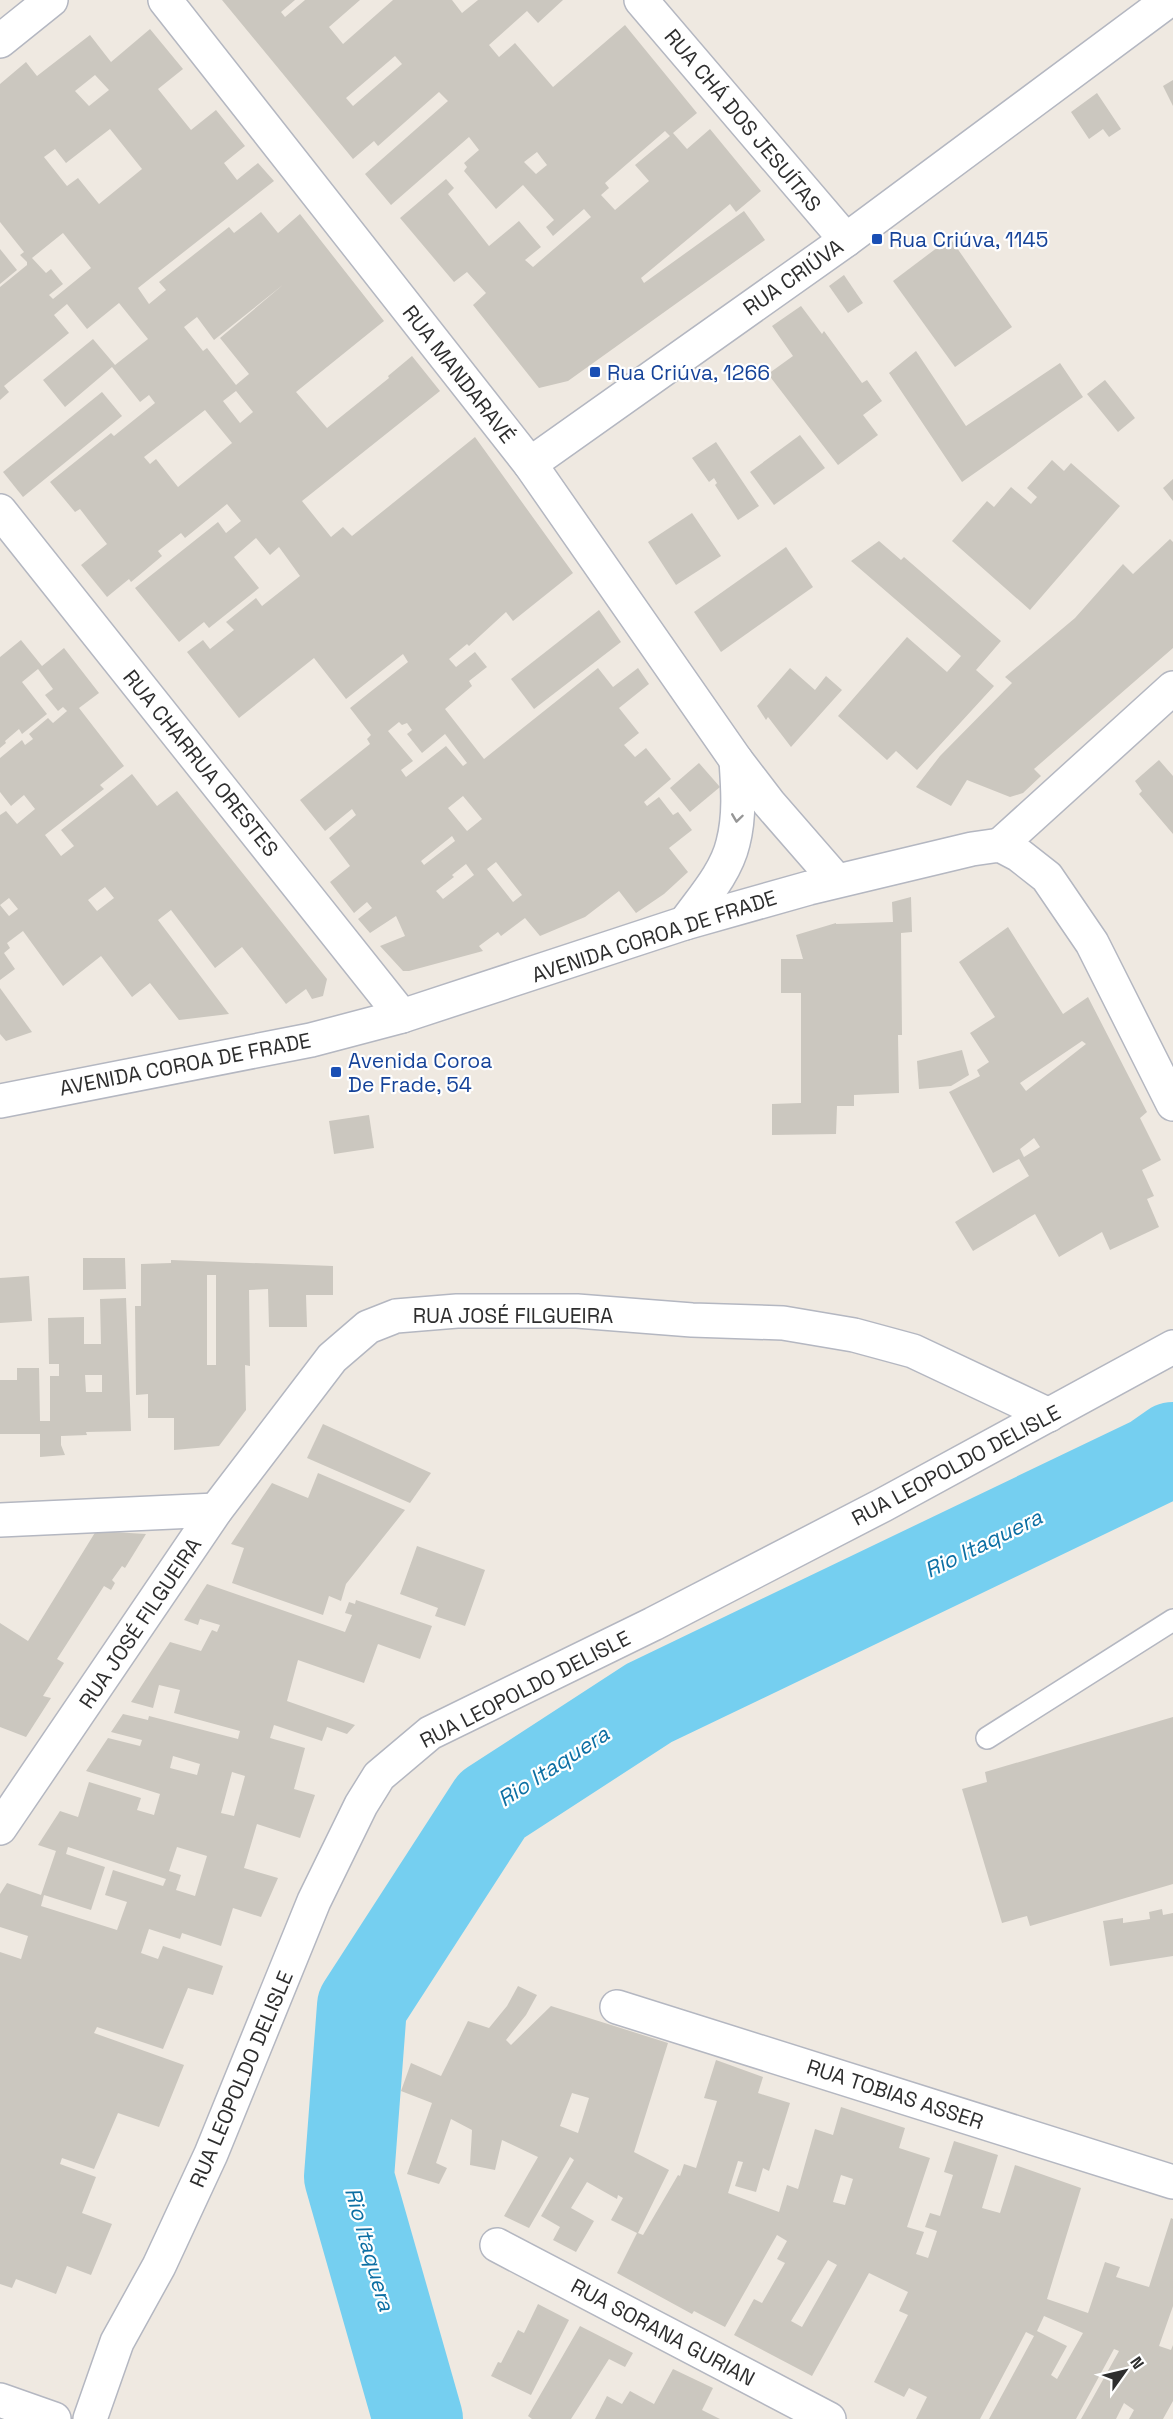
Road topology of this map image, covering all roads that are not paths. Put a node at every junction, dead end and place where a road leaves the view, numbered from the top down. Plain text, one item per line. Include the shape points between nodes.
1 (51, 0) edge
2 (165, 0) edge
3 (641, 0) edge
4 (1169, 0) edge
5 (0, 41) edge
6 (846, 240) junction
7 (530, 464) junction
8 (0, 511) edge
9 (1173, 688) edge
10 (736, 760) junction
11 (1000, 845) junction
12 (836, 880) junction
13 (686, 923) junction
14 (402, 1016) junction
15 (0, 1101) edge
16 (1173, 1104) edge
17 (1173, 1347) edge
18 (1049, 1415) junction
19 (216, 1510) junction
20 (0, 1520) edge
21 (1173, 1620) edge
22 (987, 1738) dead end
23 (0, 1828) edge
24 (617, 2007) dead end
25 (1173, 2182) edge
26 (497, 2245) dead end
27 (0, 2400) edge
28 (54, 2419) edge
29 (90, 2419) edge
30 (829, 2419) edge

1 - 5 street
2 - 7 street, RUA MANDARAVÉ
3 - 6 street, RUA CHÁ DOS JESUÍTAS
4 - 6 street, RUA CRIÚVA
6 - 7 street, RUA CRIÚVA
7 - 10 street, RUA MANDARAVÉ
8 - 14 street, RUA CHARRUA ORESTES
9 - 11 street
10 - 12 street, RUA MANDARAVÉ
10 -> 13 street via 738,806 733,845 718,876
11 - 12 street, AVENIDA COROA DE FRADE
11 - 16 street via 1047,877 1092,943
12 - 13 street, AVENIDA COROA DE FRADE
13 - 14 street, AVENIDA COROA DE FRADE
14 - 15 street, AVENIDA COROA DE FRADE via 311,1041
17 - 18 street, RUA LEOPOLDO DELISLE
18 - 19 street, RUA JOSÉ FILGUEIRA via 913,1351 854,1335 783,1323 577,1311 457,1311 396,1316 368,1327 332,1358
18 - 29 street, RUA LEOPOLDO DELISLE via 872,1511 430,1733 379,1776 314,1901 211,2154 159,2266 117,2342
19 - 20 street
19 - 23 street, RUA JOSÉ FILGUEIRA
21 - 22 lane
24 - 25 street, RUA TOBIAS ASSER
26 - 30 street, RUA SORANA GURIAN
27 - 28 street

